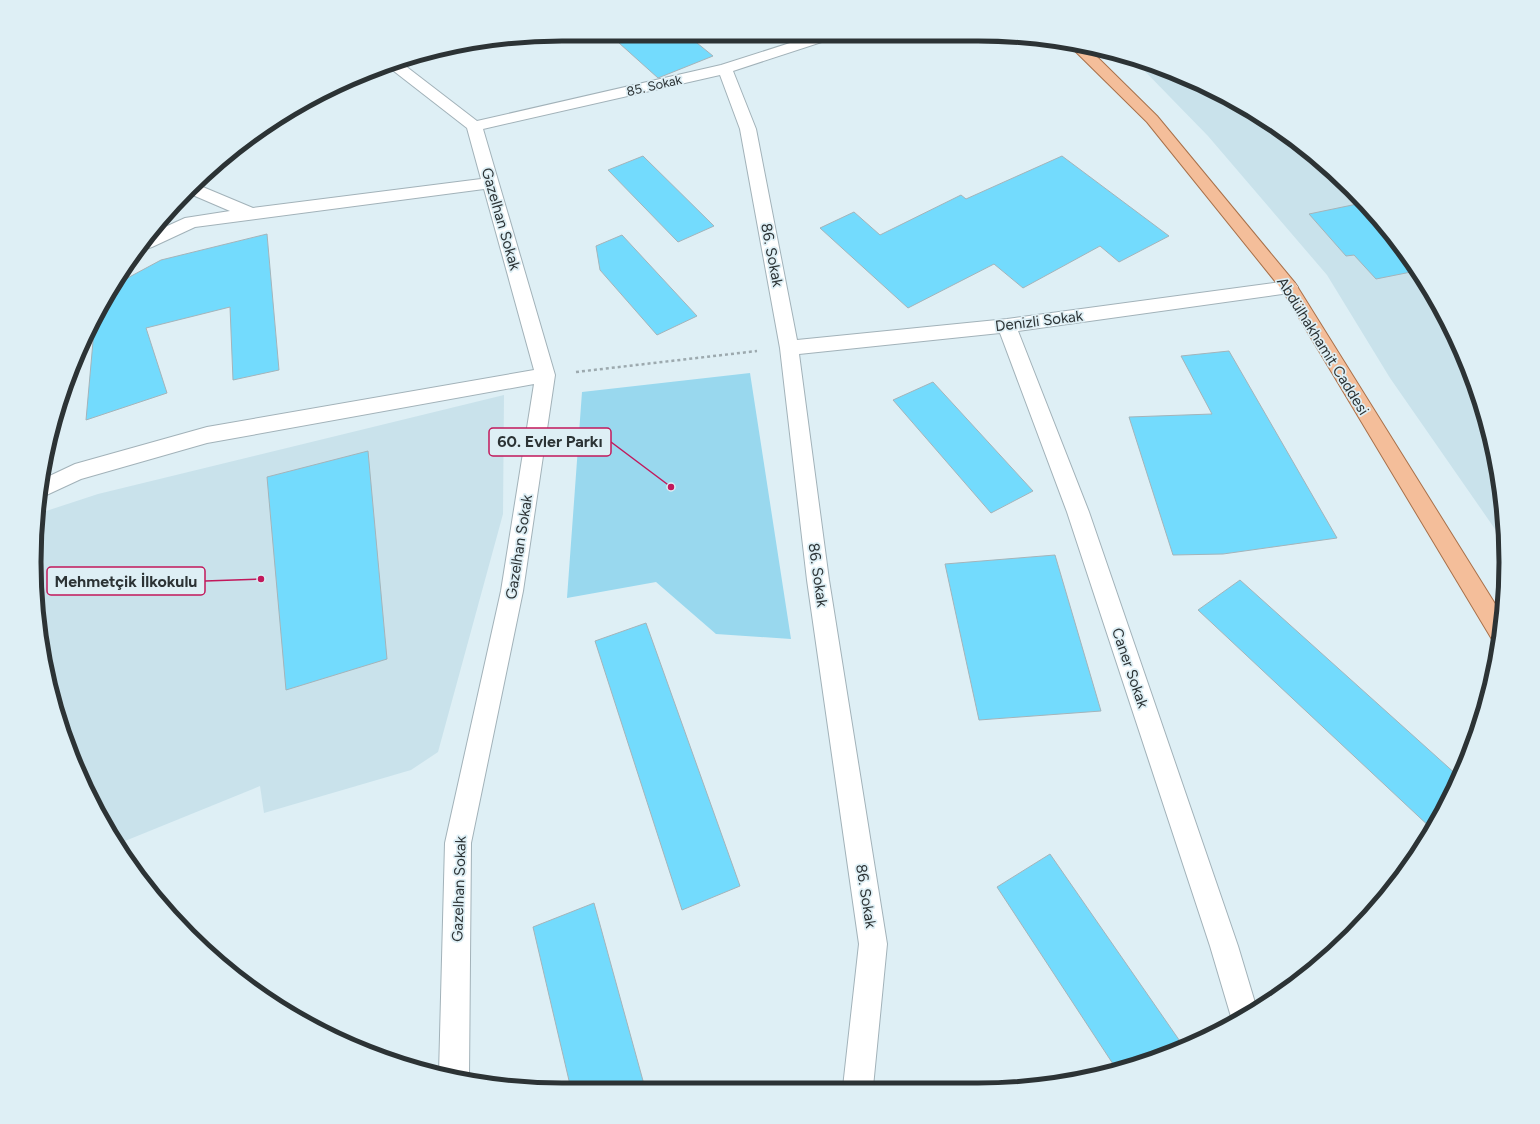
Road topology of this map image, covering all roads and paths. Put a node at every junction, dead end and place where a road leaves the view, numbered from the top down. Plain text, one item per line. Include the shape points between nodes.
1 (810, 41) edge
2 (1085, 52) edge
3 (398, 68) edge
4 (725, 69) junction
5 (474, 126) junction
6 (490, 183) junction
7 (197, 191) edge
8 (251, 214) junction
9 (153, 240) edge
10 (1289, 287) junction
11 (1007, 326) junction
12 (789, 348) junction
13 (545, 375) junction
14 (46, 487) edge
15 (1495, 625) edge
16 (1243, 1010) edge
17 (454, 1072) edge
18 (858, 1083) edge

1 - 4 street, 85. Sokak
2 - 10 main road, Abdülhakhamit Caddesi via 1152,119
3 - 5 street
4 - 5 street, 85. Sokak
4 - 12 street, 86. Sokak via 748,129
5 - 6 street, Gazelhan Sokak
6 - 8 street
6 - 13 street, Gazelhan Sokak
7 - 8 street
8 - 9 street via 190,222
10 - 11 street, Denizli Sokak
10 - 15 main road, Abdülhakhamit Caddesi
11 - 12 street, Denizli Sokak
11 - 16 street, Caner Sokak via 1078,512 1224,946
12 - 13 path
12 - 18 street, 86. Sokak via 818,580 873,944
13 - 14 street via 207,435 74,472
13 - 17 street, Gazelhan Sokak via 512,591 458,843

